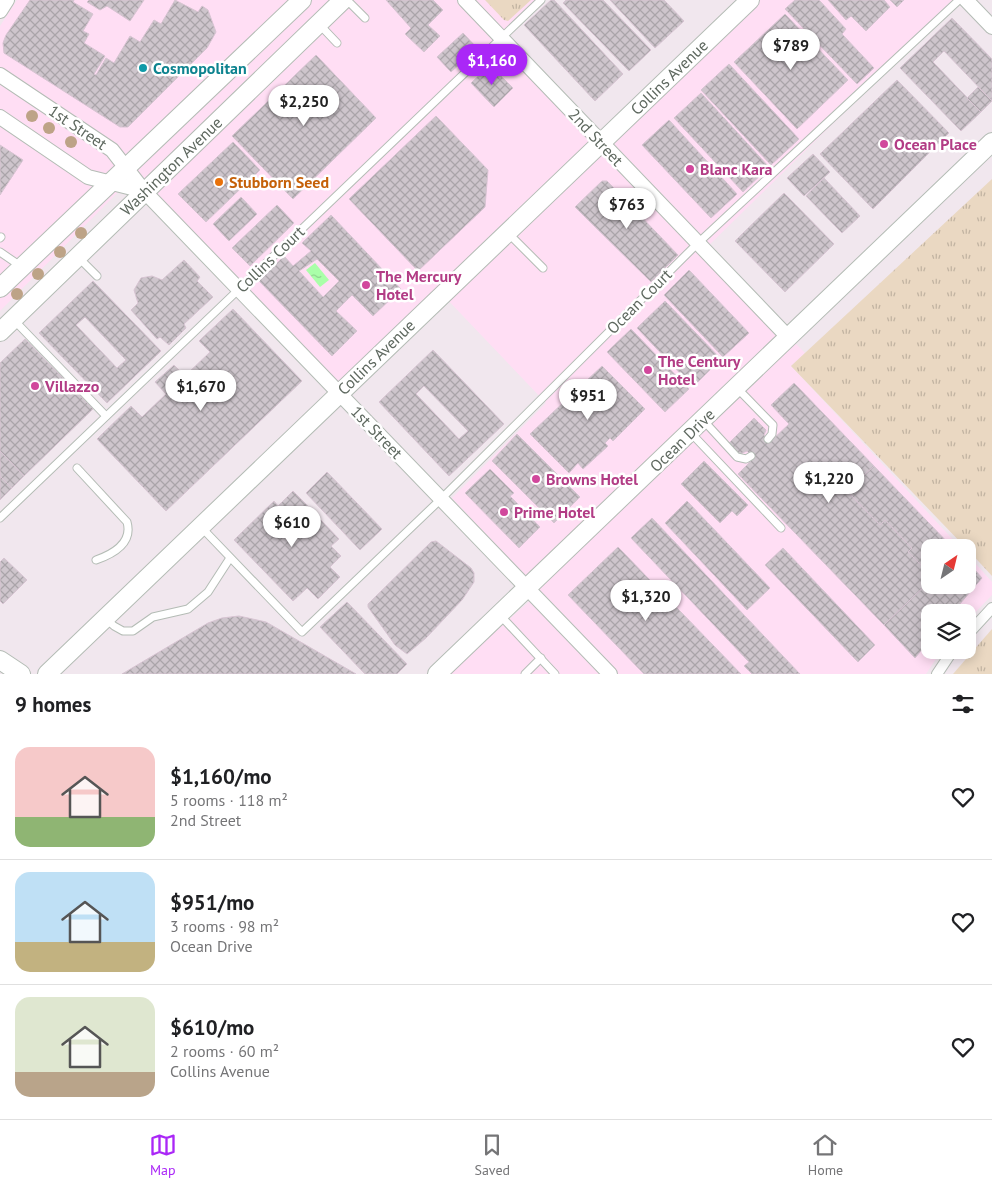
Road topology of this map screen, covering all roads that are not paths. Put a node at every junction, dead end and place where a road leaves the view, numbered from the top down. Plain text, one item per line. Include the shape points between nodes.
1 (8, 0) edge
2 (302, 0) edge
3 (345, 0) edge
4 (465, 0) edge
5 (541, 0) edge
6 (750, 0) edge
7 (959, 0) edge
8 (966, 0) edge
9 (0, 11) edge
10 (365, 18) dead end
11 (319, 24) junction
12 (992, 27) edge
13 (502, 38) junction
14 (337, 43) dead end
15 (0, 75) edge
16 (0, 117) edge
17 (601, 142) junction
18 (992, 142) edge
19 (127, 168) junction
20 (112, 183) junction
21 (144, 191) junction
22 (507, 232) junction
23 (697, 244) junction
24 (0, 252) edge
25 (78, 256) junction
26 (22, 267) junction
27 (543, 268) dead end
28 (96, 276) dead end
29 (0, 288) edge
30 (238, 290) junction
31 (14, 319) junction
32 (0, 332) edge
33 (789, 338) junction
34 (737, 388) junction
35 (339, 392) junction
36 (106, 416) junction
37 (696, 426) junction
38 (768, 439) dead end
39 (751, 456) dead end
40 (77, 468) dead end
41 (441, 499) junction
42 (0, 518) edge
43 (200, 526) junction
44 (780, 528) dead end
45 (230, 558) junction
46 (96, 560) dead end
47 (526, 588) junction
48 (992, 608) edge
49 (499, 614) junction
50 (105, 617) junction
51 (976, 625) edge
52 (540, 658) junction
53 (947, 659) edge
54 (0, 660) edge
55 (21, 674) edge
56 (46, 674) edge
57 (437, 674) edge
58 (525, 674) edge
59 (555, 674) edge
60 (610, 674) edge
61 (937, 674) edge

1 - 9 street
2 - 19 street, Washington Avenue
3 - 10 lane
3 - 11 street, Washington Avenue
4 - 13 street, 2nd Street
5 - 13 lane, Collins Court
6 - 17 street, Collins Avenue
7 - 23 lane, Ocean Court
8 - 12 street
11 - 14 lane
11 - 21 street, Washington Avenue
13 - 17 street, 2nd Street
13 - 30 lane, Collins Court
15 - 19 street, 1st Street via 112,150
16 - 20 street via 88,177
17 - 22 street, Collins Avenue
17 - 23 street, 2nd Street
18 - 33 street, Ocean Drive
19 - 20 street, Washington Avenue
19 - 21 street, 1st Street
20 - 21 street
20 - 26 street, Washington Avenue
21 - 25 street, Washington Avenue
21 - 30 street, 1st Street
22 - 27 lane
22 - 35 street, Collins Avenue
23 - 33 street, 2nd Street
23 - 41 lane, Ocean Court
24 - 26 lane
25 - 28 lane
25 - 31 street, Washington Avenue
26 - 29 street, Washington Avenue
30 - 35 street, 1st Street
30 - 36 lane, Collins Court
31 - 32 street, Washington Avenue
31 - 36 lane
33 - 34 street, Ocean Drive
34 - 37 street, Ocean Drive
34 - 38 lane via 773,425
35 - 41 street, 1st Street
35 - 43 street, Collins Avenue
36 - 42 lane, Collins Court
37 - 39 lane via 737,457 746,459
37 - 44 lane
37 - 47 street, Ocean Drive
40 - 46 lane via 127,522 130,531 116,550
41 - 45 lane, Ocean Court via 302,632
41 - 47 street, 1st Street
43 - 45 lane
43 - 50 street, Collins Avenue
45 - 50 lane via 208,592 188,609 152,617 133,630 123,631
47 - 49 street, Ocean Drive
47 - 60 street, 1st Street
48 - 51 street
49 - 52 lane
49 - 57 street, Ocean Drive
50 - 56 street, Collins Avenue
52 - 58 lane
52 - 59 lane
53 - 61 street
54 - 55 street

